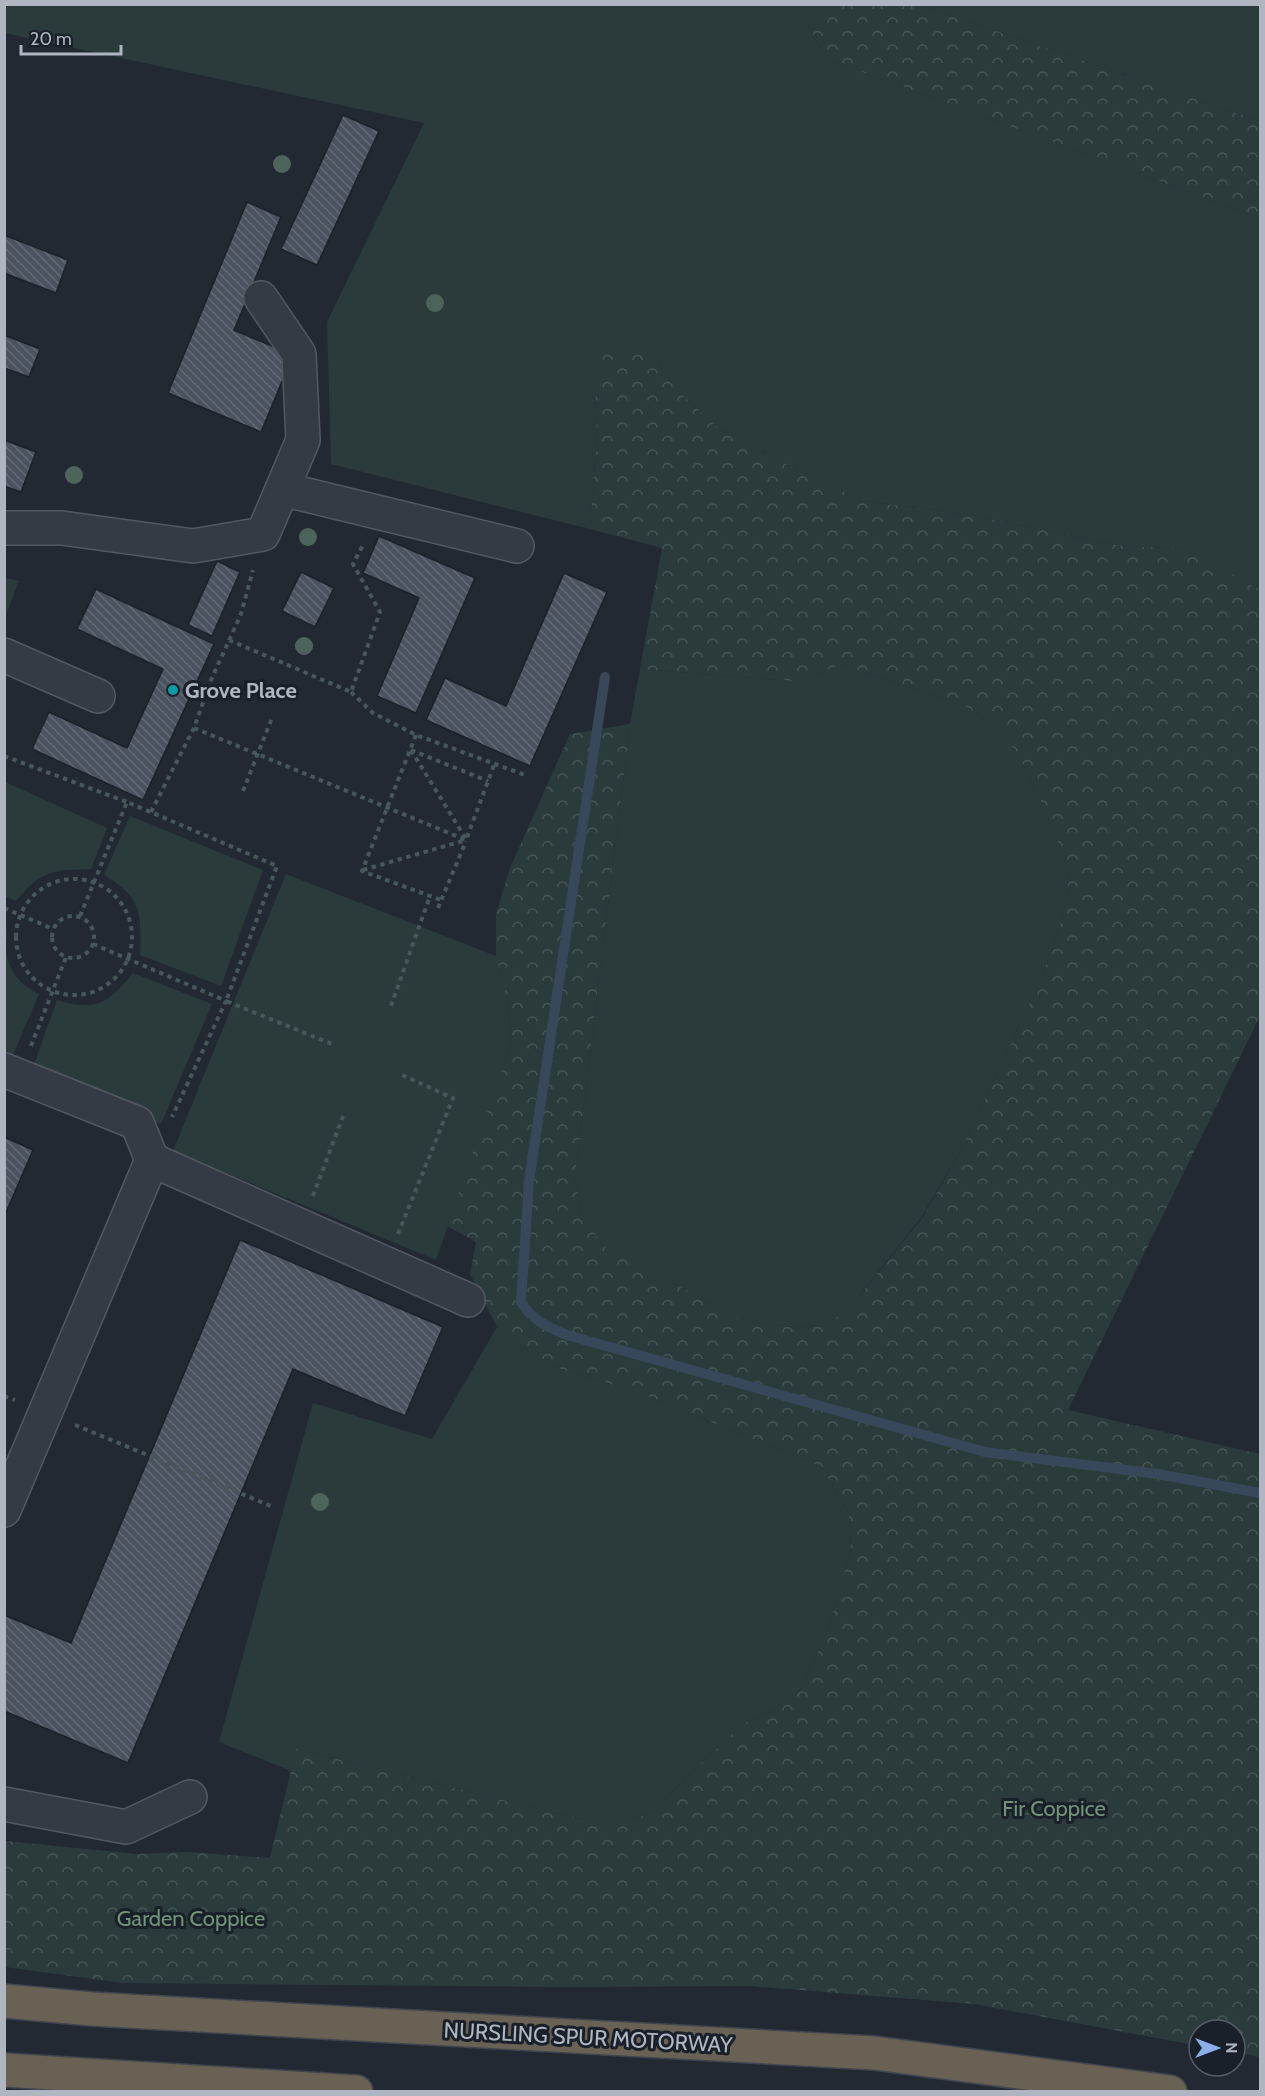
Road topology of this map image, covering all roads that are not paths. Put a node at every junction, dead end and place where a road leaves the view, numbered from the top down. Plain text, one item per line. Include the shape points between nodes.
1 (261, 298) dead end
2 (282, 489) junction
3 (4, 528) edge
4 (517, 546) dead end
5 (4, 654) edge
6 (98, 696) dead end
7 (12, 1073) edge
8 (152, 1160) junction
9 (468, 1300) dead end
10 (4, 1510) edge
11 (190, 1797) dead end
12 (4, 1804) edge
13 (4, 2001) edge
14 (4, 2070) edge
15 (356, 2091) edge
16 (1170, 2091) edge

1 - 2 lane via 299,354 303,440
2 - 3 lane via 263,534 193,546 62,528
2 - 4 lane
5 - 6 lane
7 - 8 lane via 137,1123
8 - 9 lane
8 - 10 lane
11 - 12 lane via 126,1827
13 - 16 highway, NURSLING SPUR MOTORWAY via 874,2053
14 - 15 highway

